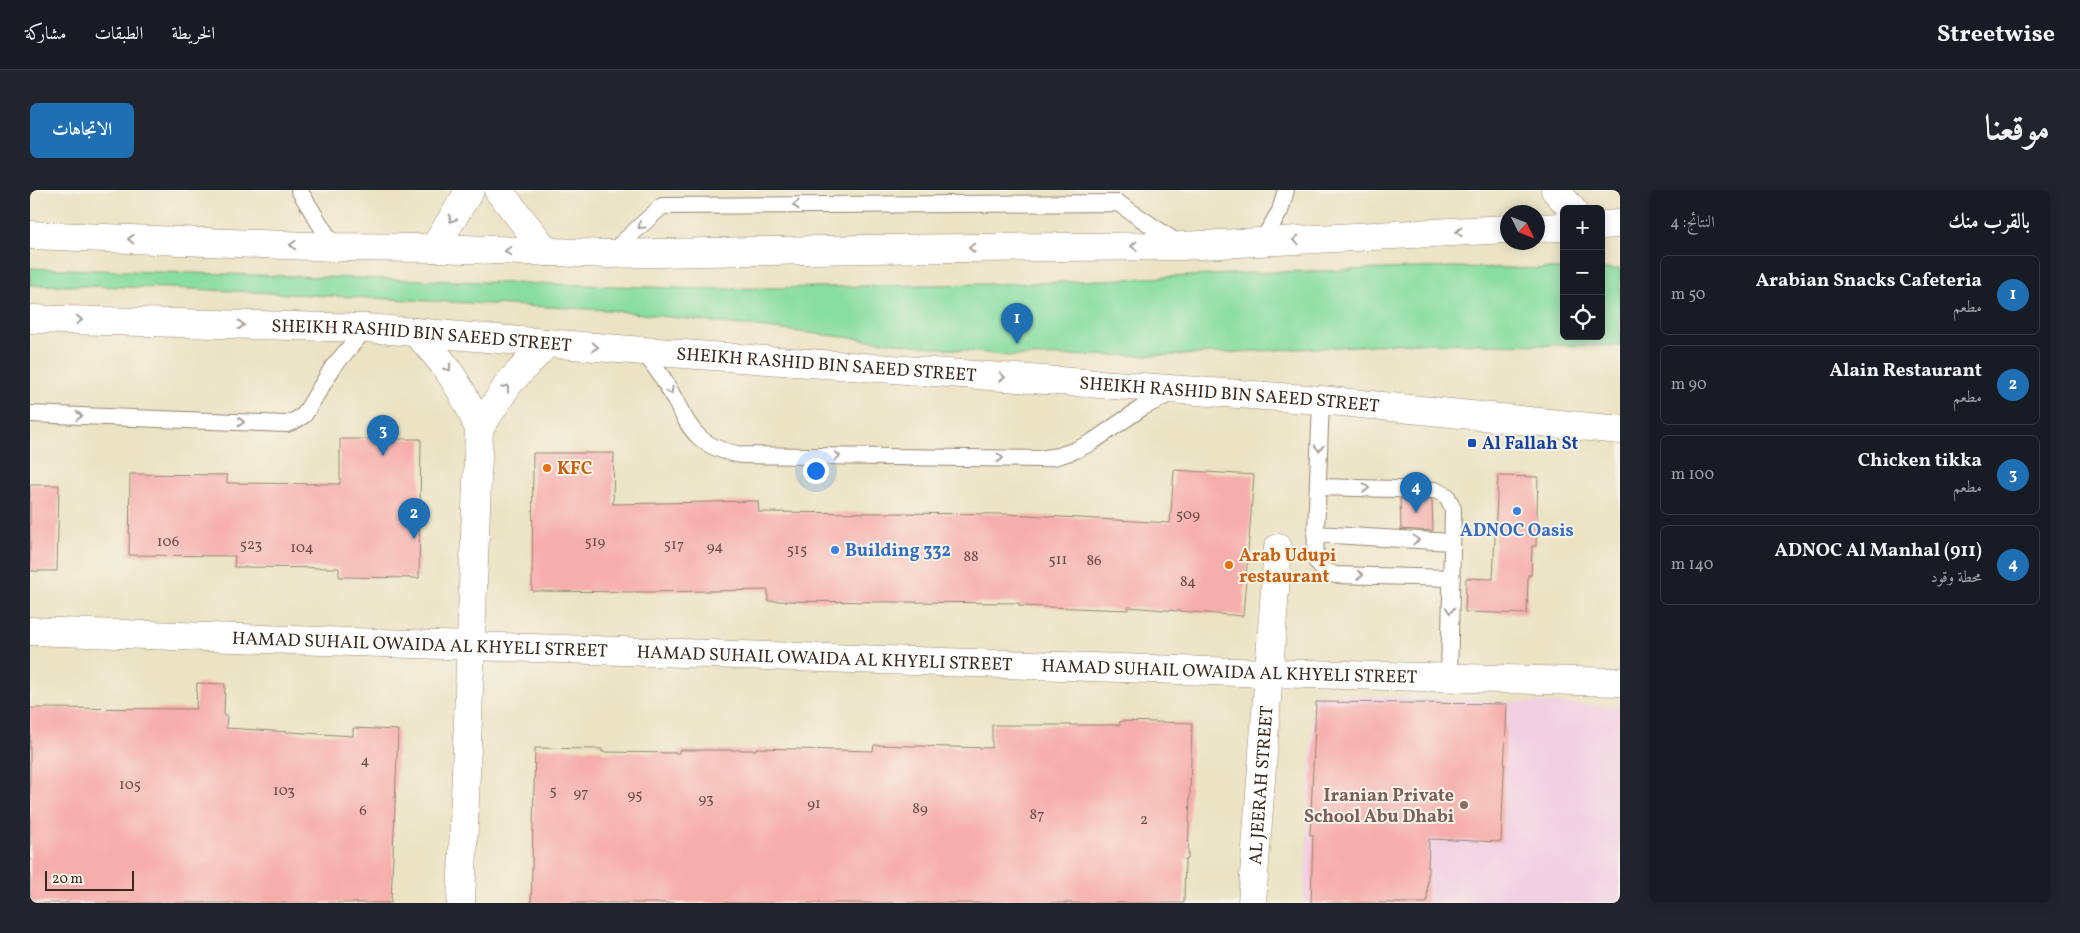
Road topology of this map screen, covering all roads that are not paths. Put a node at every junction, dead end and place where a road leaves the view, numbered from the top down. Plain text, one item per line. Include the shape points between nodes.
1 (299, 190) edge
2 (470, 190) edge
3 (498, 190) edge
4 (1286, 190) edge
5 (1555, 190) edge
6 (1568, 205) edge
7 (1620, 224) edge
8 (1605, 225) edge
9 (1560, 227) edge
10 (1545, 228) edge
11 (1500, 230) edge
12 (30, 235) edge
13 (1262, 242) junction
14 (1181, 246) junction
15 (334, 247) junction
16 (434, 248) junction
17 (547, 252) junction
18 (610, 254) junction
19 (30, 319) edge
20 (366, 328) junction
21 (415, 332) junction
22 (547, 343) junction
23 (643, 351) junction
24 (1180, 390) junction
25 (1321, 400) junction
26 (30, 414) edge
27 (479, 429) junction
28 (1620, 430) edge
29 (1318, 487) junction
30 (1315, 534) junction
31 (1452, 542) junction
32 (1278, 548) dead end
33 (1452, 578) junction
34 (30, 631) edge
35 (471, 647) junction
36 (1268, 673) junction
37 (1450, 677) junction
38 (1620, 682) edge
39 (461, 903) edge
40 (1252, 903) edge

1 - 15 lane
2 -> 16 main road
3 - 17 main road
4 - 13 lane via 1280,211
5 - 6 main road
7 - 8 main road
9 - 10 main road
11 -> 13 main road
15 -> 12 main road
13 - 14 main road
14 -> 18 main road
14 -> 18 lane via 1118,202 662,206
15 - 16 main road
17 -> 16 main road
17 - 18 main road
19 -> 20 main road, SHEIKH RASHID BIN SAEED STREET
20 - 21 main road, SHEIKH RASHID BIN SAEED STREET
26 -> 20 lane via 286,424 304,414 333,367
21 - 22 main road, SHEIKH RASHID BIN SAEED STREET
21 -> 27 main road via 432,348 460,386
22 -> 23 main road, SHEIKH RASHID BIN SAEED STREET
27 -> 22 main road via 509,383
23 -> 24 main road, SHEIKH RASHID BIN SAEED STREET
23 -> 24 lane via 697,436 710,446 742,454 1022,459 1058,456 1092,442 1143,407
24 - 25 main road, SHEIKH RASHID BIN SAEED STREET
25 - 28 main road, SHEIKH RASHID BIN SAEED STREET
25 -> 29 lane
27 - 35 main road
29 - 30 lane
29 -> 31 lane via 1441,492 1447,496 1453,509
30 -> 31 lane
30 -> 33 lane via 1315,558 1328,573
31 - 33 lane
32 - 36 main road, AL JEERAH STREET
33 -> 37 lane
34 - 35 main road, HAMAD SUHAIL OWAIDA AL KHYELI STREET
35 - 36 main road, HAMAD SUHAIL OWAIDA AL KHYELI STREET
35 - 39 main road
36 - 37 main road, HAMAD SUHAIL OWAIDA AL KHYELI STREET
36 - 40 main road, AL JEERAH STREET
37 - 38 main road, HAMAD SUHAIL OWAIDA AL KHYELI STREET

